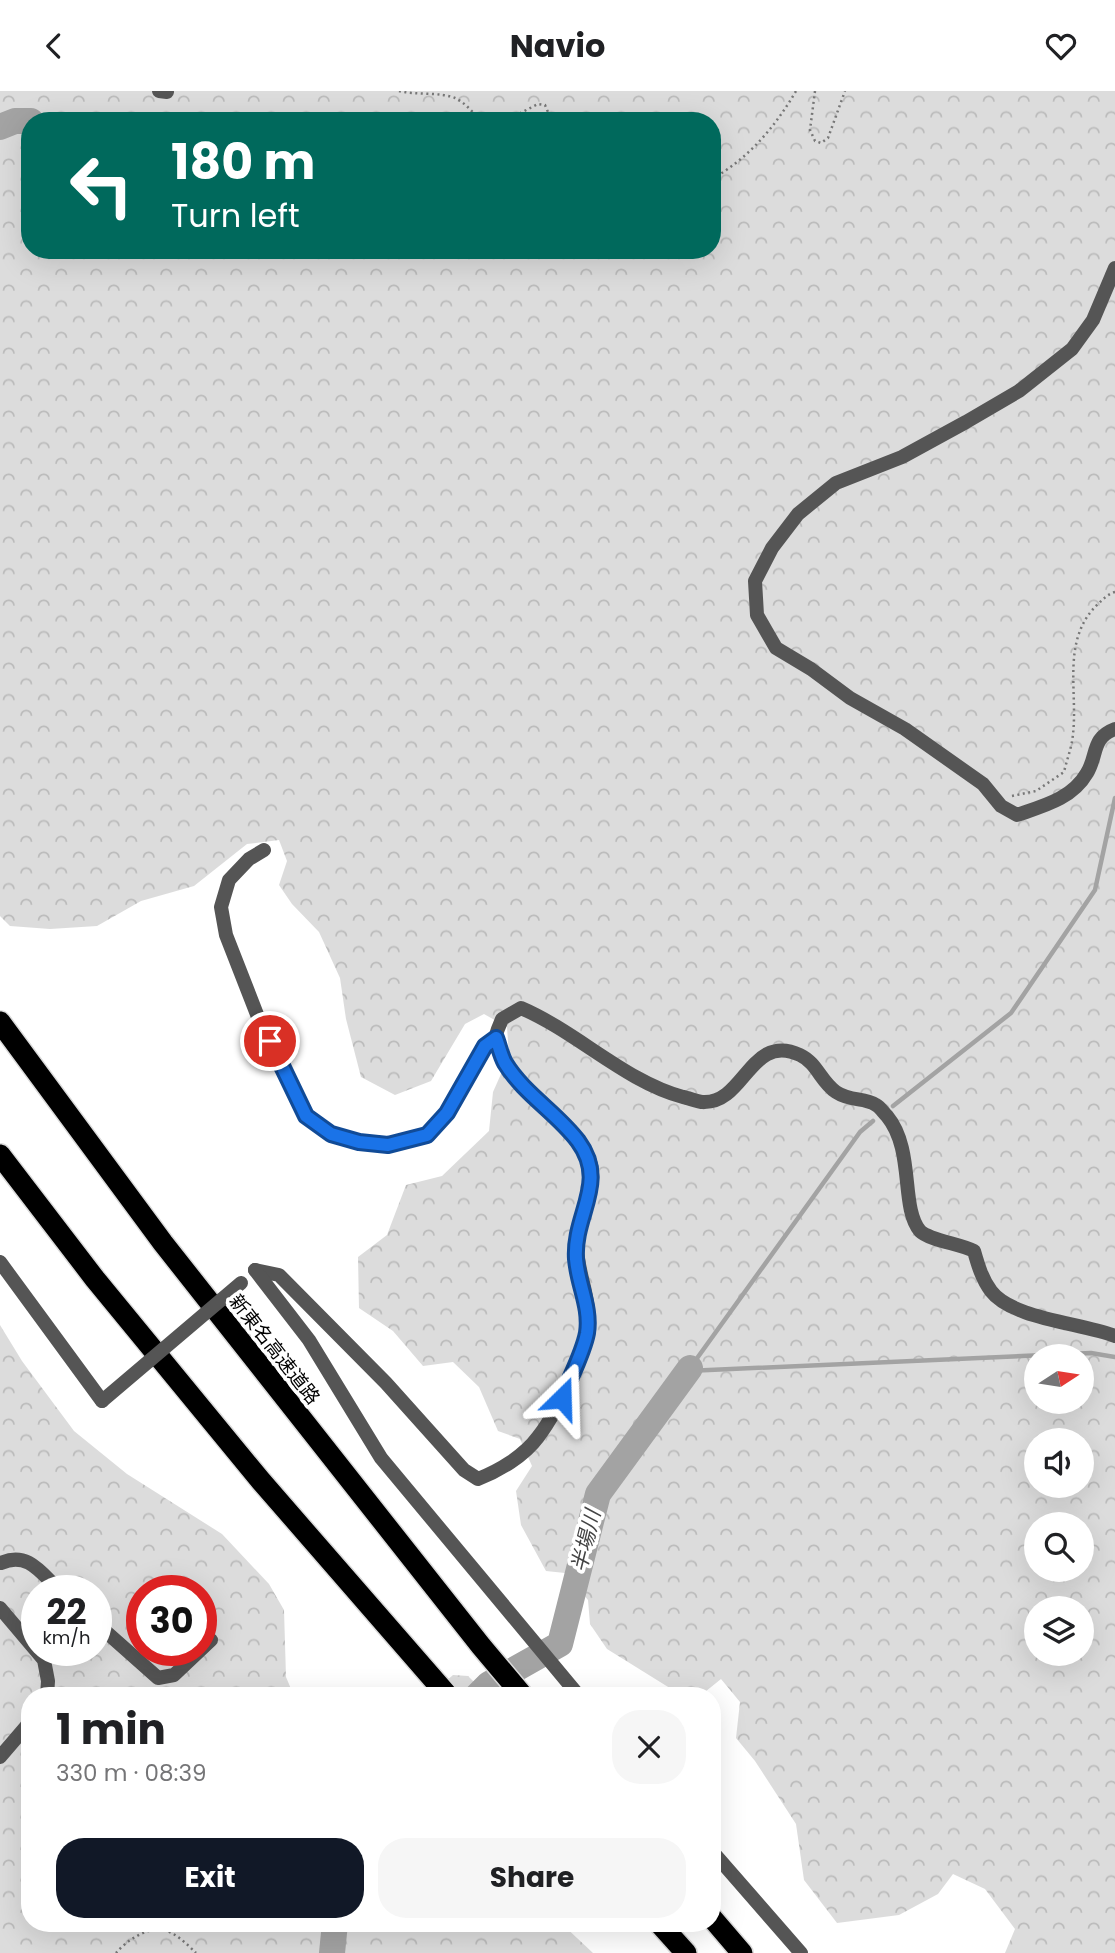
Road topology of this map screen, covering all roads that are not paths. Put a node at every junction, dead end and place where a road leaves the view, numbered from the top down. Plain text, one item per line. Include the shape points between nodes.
1 (1115, 268) edge
2 (1115, 729) edge
3 (264, 850) dead end
4 (0, 1022) edge
5 (496, 1038) junction
6 (0, 1155) edge
7 (0, 1262) edge
8 (255, 1271) junction
9 (1115, 1336) edge
10 (0, 1563) edge
11 (0, 1571) edge
12 (42, 1575) edge
13 (0, 1608) edge
14 (112, 1637) edge
15 (126, 1650) edge
16 (144, 1666) edge
17 (184, 1666) edge
18 (48, 1687) edge
19 (440, 1687) edge
20 (515, 1687) edge
21 (572, 1687) edge
22 (21, 1732) edge
23 (0, 1757) edge
24 (721, 1861) edge
25 (721, 1928) edge
26 (667, 1932) edge
27 (686, 1953) edge
28 (742, 1953) edge
29 (802, 1953) edge

1 - 2 street via 1093,320 1072,349 1019,391 966,422 902,457 835,483 798,514 772,548 755,581 757,615 776,648 905,729 984,784 1001,806 1017,815 1065,797 1087,773 1098,741
3 - 5 street via 229,880 221,907 226,935 258,1017 306,1116 331,1134 359,1142 388,1145 427,1135 447,1113 485,1046
4 - 20 highway, 新東名高速道路 via 163,1243
5 - 8 street via 504,1062 520,1083 578,1141 590,1163 593,1183 578,1225 576,1260 588,1310 587,1334 562,1398 537,1439 499,1471 478,1479 464,1470 279,1275
5 - 9 street via 502,1019 521,1008 660,1091 704,1102 723,1096 756,1060 776,1050 799,1054 833,1090 848,1099 877,1105 895,1126 905,1159 912,1217 921,1232 974,1251 992,1293 1010,1308
6 - 19 highway via 103,1290
7 - 8 street, bridge via 102,1402
8 - 21 street via 309,1340 381,1458
10 - 11 street
10 - 12 street via 13,1557 25,1560
13 - 18 street via 44,1660
14 - 15 street
16 - 17 street via 158,1678 174,1675
22 - 23 street
24 - 29 street
25 - 28 highway
26 - 27 highway

